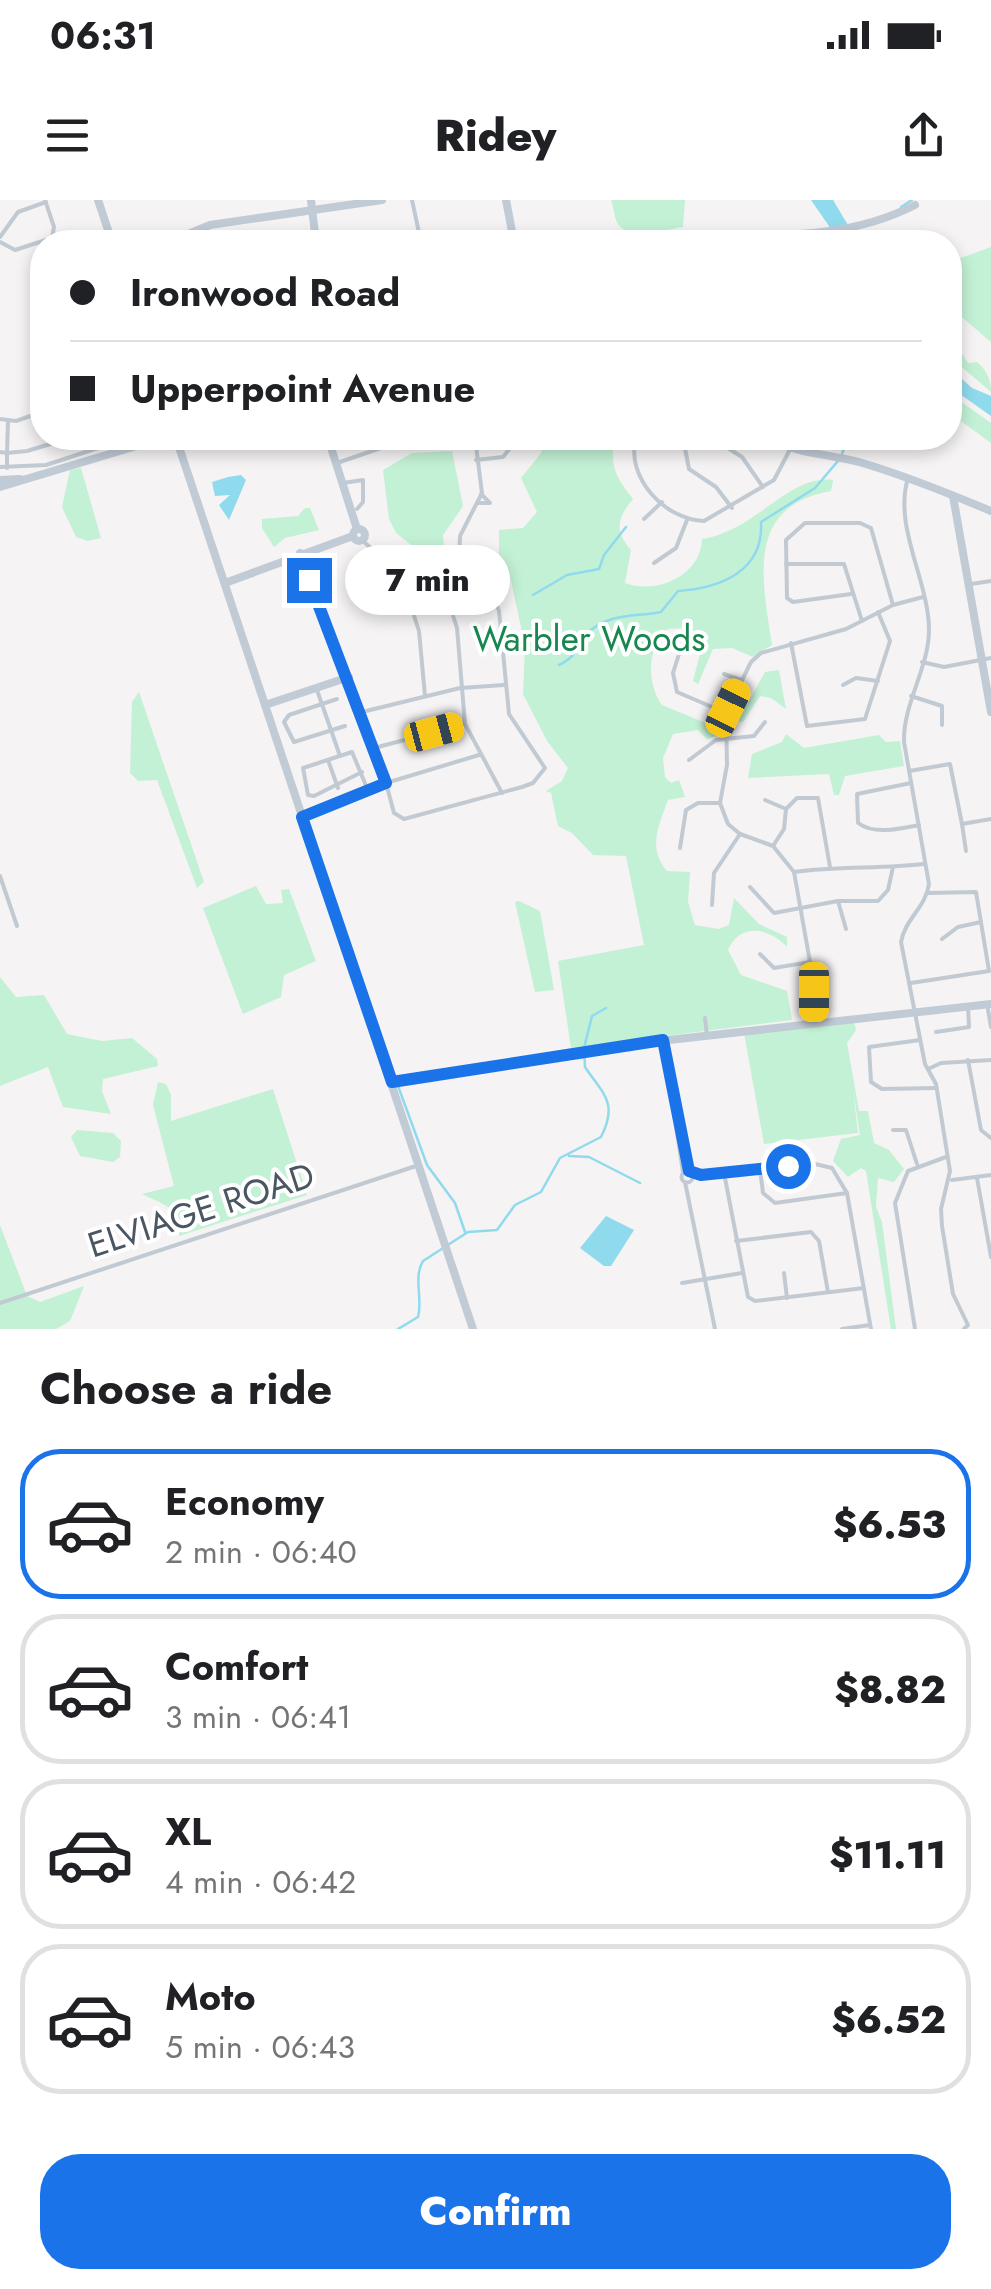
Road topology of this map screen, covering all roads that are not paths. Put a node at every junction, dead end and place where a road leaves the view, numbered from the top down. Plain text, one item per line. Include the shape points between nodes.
1 (98, 200) edge
2 (311, 200) edge
3 (382, 200) edge
4 (412, 200) edge
5 (506, 200) edge
6 (928, 200) edge
7 (45, 201) edge
8 (313, 211) junction
9 (53, 230) edge
10 (108, 230) edge
11 (198, 230) edge
12 (315, 230) edge
13 (418, 230) edge
14 (512, 230) edge
15 (824, 230) edge
16 (0, 239) edge
17 (30, 245) edge
18 (30, 415) edge
19 (0, 419) edge
20 (8, 421) junction
21 (33, 450) edge
22 (89, 450) edge
23 (126, 450) edge
24 (180, 450) edge
25 (332, 450) edge
26 (375, 450) edge
27 (476, 450) edge
28 (509, 450) edge
29 (635, 450) edge
30 (685, 450) edge
31 (731, 450) edge
32 (791, 450) edge
33 (795, 450) edge
34 (3, 452) edge
35 (476, 460) junction
36 (337, 463) junction
37 (0, 468) edge
38 (8, 468) junction
39 (908, 478) junction
40 (0, 484) edge
41 (343, 484) junction
42 (763, 488) junction
43 (481, 494) junction
44 (953, 496) junction
45 (662, 502) junction
46 (478, 503) junction
47 (732, 508) junction
48 (357, 509) dead end
49 (991, 511) edge
50 (644, 520) dead end
51 (687, 520) junction
52 (357, 535) junction
53 (300, 553) junction
54 (654, 564) dead end
55 (786, 564) junction
56 (991, 581) edge
57 (225, 584) junction
58 (466, 584) junction
59 (966, 585) junction
60 (446, 592) junction
61 (850, 594) junction
62 (924, 597) junction
63 (410, 602) junction
64 (892, 605) junction
65 (878, 612) junction
66 (862, 621) junction
67 (791, 643) junction
68 (679, 654) dead end
69 (991, 658) edge
70 (980, 660) junction
71 (921, 662) junction
72 (724, 674) dead end
73 (349, 678) junction
74 (741, 680) junction
75 (878, 680) junction
76 (504, 684) junction
77 (843, 685) dead end
78 (316, 688) junction
79 (460, 688) junction
80 (425, 696) junction
81 (911, 696) junction
82 (337, 700) dead end
83 (322, 704) junction
84 (265, 705) junction
85 (361, 712) junction
86 (991, 712) edge
87 (726, 713) junction
88 (765, 722) dead end
89 (465, 724) junction
90 (942, 724) dead end
91 (345, 726) dead end
92 (331, 730) junction
93 (726, 738) junction
94 (374, 748) junction
95 (479, 755) junction
96 (340, 756) junction
97 (328, 760) junction
98 (689, 760) dead end
99 (909, 770) junction
100 (362, 772) junction
101 (386, 783) junction
102 (911, 783) junction
103 (338, 788) junction
104 (367, 788) junction
105 (502, 792) junction
106 (765, 800) dead end
107 (720, 803) junction
108 (786, 809) junction
109 (302, 817) junction
110 (991, 819) edge
111 (918, 824) junction
112 (962, 824) junction
113 (740, 834) junction
114 (773, 846) junction
115 (680, 848) dead end
116 (966, 852) dead end
117 (925, 864) junction
118 (830, 867) junction
119 (893, 868) junction
120 (794, 872) junction
121 (0, 876) edge
122 (750, 887) dead end
123 (928, 893) junction
124 (838, 901) junction
125 (712, 905) dead end
126 (800, 908) junction
127 (981, 922) junction
128 (17, 926) dead end
129 (846, 928) dead end
130 (942, 939) dead end
131 (760, 954) dead end
132 (810, 962) junction
133 (910, 983) junction
134 (989, 1004) edge
135 (968, 1006) junction
136 (915, 1012) junction
137 (705, 1018) dead end
138 (814, 1022) junction
139 (991, 1026) edge
140 (936, 1032) dead end
141 (706, 1036) junction
142 (663, 1040) junction
143 (920, 1040) junction
144 (968, 1060) junction
145 (991, 1060) edge
146 (928, 1070) junction
147 (392, 1082) junction
148 (936, 1088) junction
149 (893, 1130) dead end
150 (991, 1138) edge
151 (948, 1156) junction
152 (917, 1164) junction
153 (418, 1165) junction
154 (760, 1169) junction
155 (724, 1173) junction
156 (991, 1175) edge
157 (689, 1176) junction
158 (977, 1178) junction
159 (950, 1180) junction
160 (847, 1192) junction
161 (991, 1213) edge
162 (984, 1214) junction
163 (736, 1241) junction
164 (991, 1257) edge
165 (742, 1273) junction
166 (784, 1273) dead end
167 (706, 1279) junction
168 (682, 1282) dead end
169 (864, 1288) junction
170 (828, 1292) junction
171 (787, 1298) junction
172 (0, 1302) edge
173 (871, 1327) edge
174 (966, 1327) edge
175 (473, 1329) edge
176 (714, 1329) edge
177 (842, 1329) edge
178 (915, 1329) edge

1 - 10 main road
2 - 8 main road
3 - 8 main road
4 - 13 street
5 - 14 main road
6 - 15 main road
7 - 9 street
7 - 16 street via 18,212
8 - 11 main road
8 - 12 main road
16 - 17 street via 15,250
18 - 20 street
19 - 20 street
20 - 34 street
21 - 34 street
22 - 38 street
23 - 40 main road
24 - 57 main road
25 - 36 main road
26 - 36 street
27 - 35 street
28 - 35 street via 503,457
29 - 45 street via 634,469
30 - 47 street via 689,469
31 - 42 street
32 - 42 street via 779,475
33 - 39 main road
34 - 38 street
35 - 43 street
36 - 41 main road
37 - 38 street
39 - 44 main road
39 - 62 street via 905,511
41 - 48 street via 363,480
41 - 52 main road
42 - 47 street
43 - 46 street
43 - 46 street via 489,504
44 - 49 main road
44 - 59 main road
45 - 50 street
45 - 51 street
46 - 58 street via 460,536
47 - 51 street via 704,522
51 - 54 street via 676,548
52 - 53 main road
52 - 63 street via 401,576
53 - 57 main road
53 - 73 main road
55 - 61 street via 840,561
55 - 61 street via 784,594 792,602
55 - 64 street via 786,540 805,523 867,524 878,542
56 - 59 street
57 - 84 main road
58 - 60 street
58 - 76 street via 480,580 490,586
59 - 70 main road
60 - 63 street
60 - 79 street via 457,628
61 - 66 street
62 - 64 street
62 - 71 street via 929,634
63 - 80 street
64 - 65 street
65 - 66 street
65 - 75 street via 890,641
66 - 67 street
67 - 74 street via 761,653
67 - 75 street via 810,728 866,719
68 - 87 street via 677,692
69 - 70 street
70 - 71 street via 938,667
70 - 86 main road
71 - 81 street
72 - 74 street
73 - 78 main road
73 - 85 main road
74 - 87 street
75 - 77 street via 856,678
76 - 79 street
76 - 105 street via 519,735 545,768 533,782
78 - 83 street
78 - 84 main road
79 - 80 street
79 - 89 street
80 - 85 street
81 - 90 street via 942,706
81 - 99 street via 904,730
82 - 83 street
83 - 92 street
83 - 92 street via 284,722 294,742
84 - 109 main road
85 - 94 main road
87 - 93 street
88 - 93 street via 752,737
89 - 94 street
89 - 95 street
91 - 92 street
92 - 96 street
93 - 98 street via 706,744
93 - 107 street
94 - 101 main road
95 - 101 street
95 - 105 street
96 - 97 street
96 - 100 street via 355,753
97 - 103 street
97 - 103 street via 302,770 308,794
99 - 102 street
99 - 112 street via 953,768
100 - 103 street
100 - 104 street
101 - 104 main road
101 - 105 street via 394,813 404,819
102 - 111 street
102 - 111 street via 857,794 858,823 891,830
104 - 109 main road
106 - 108 street
107 - 113 street
107 - 115 street via 686,810
108 - 114 street
108 - 118 street via 797,798 818,798
109 - 147 main road
110 - 112 street
111 - 117 street
112 - 116 street
113 - 114 street
113 - 125 street via 714,872
114 - 120 street
117 - 119 street
117 - 123 street
118 - 119 street
118 - 120 street
119 - 124 street via 878,901
120 - 126 street
121 - 128 street
122 - 126 street via 774,912
123 - 127 street via 972,889
123 - 133 street via 903,930
124 - 126 street
124 - 129 street
126 - 132 street
127 - 130 street
127 - 133 street via 989,972
131 - 132 street via 774,968
132 - 138 street
133 - 136 street
134 - 135 main road
134 - 139 street
135 - 136 main road
135 - 140 street via 970,1027
136 - 138 main road
136 - 143 street
137 - 141 street
138 - 141 main road
141 - 142 main road
142 - 147 main road
142 - 157 street
143 - 146 street
143 - 148 street via 869,1048 872,1082 882,1089
144 - 145 street
144 - 146 street
144 - 150 street via 981,1130
146 - 148 street
147 - 153 main road
148 - 151 street
149 - 152 street via 906,1130
151 - 152 street
151 - 159 street
152 - 178 street via 901,1179 895,1202
153 - 172 street, ELVIAGE ROAD
153 - 175 main road
154 - 155 street
154 - 160 street via 820,1164 832,1168
154 - 160 street via 763,1193 774,1203
155 - 157 street
155 - 163 street
156 - 158 street
157 - 167 street
158 - 159 street
158 - 162 street
159 - 174 street via 942,1226
160 - 169 street
161 - 162 street
162 - 164 street
163 - 165 street
163 - 170 street via 811,1232 819,1241
165 - 167 street
165 - 171 street via 751,1300
166 - 171 street
167 - 168 street
167 - 176 street
169 - 170 street
169 - 173 street
170 - 171 street
173 - 177 street

